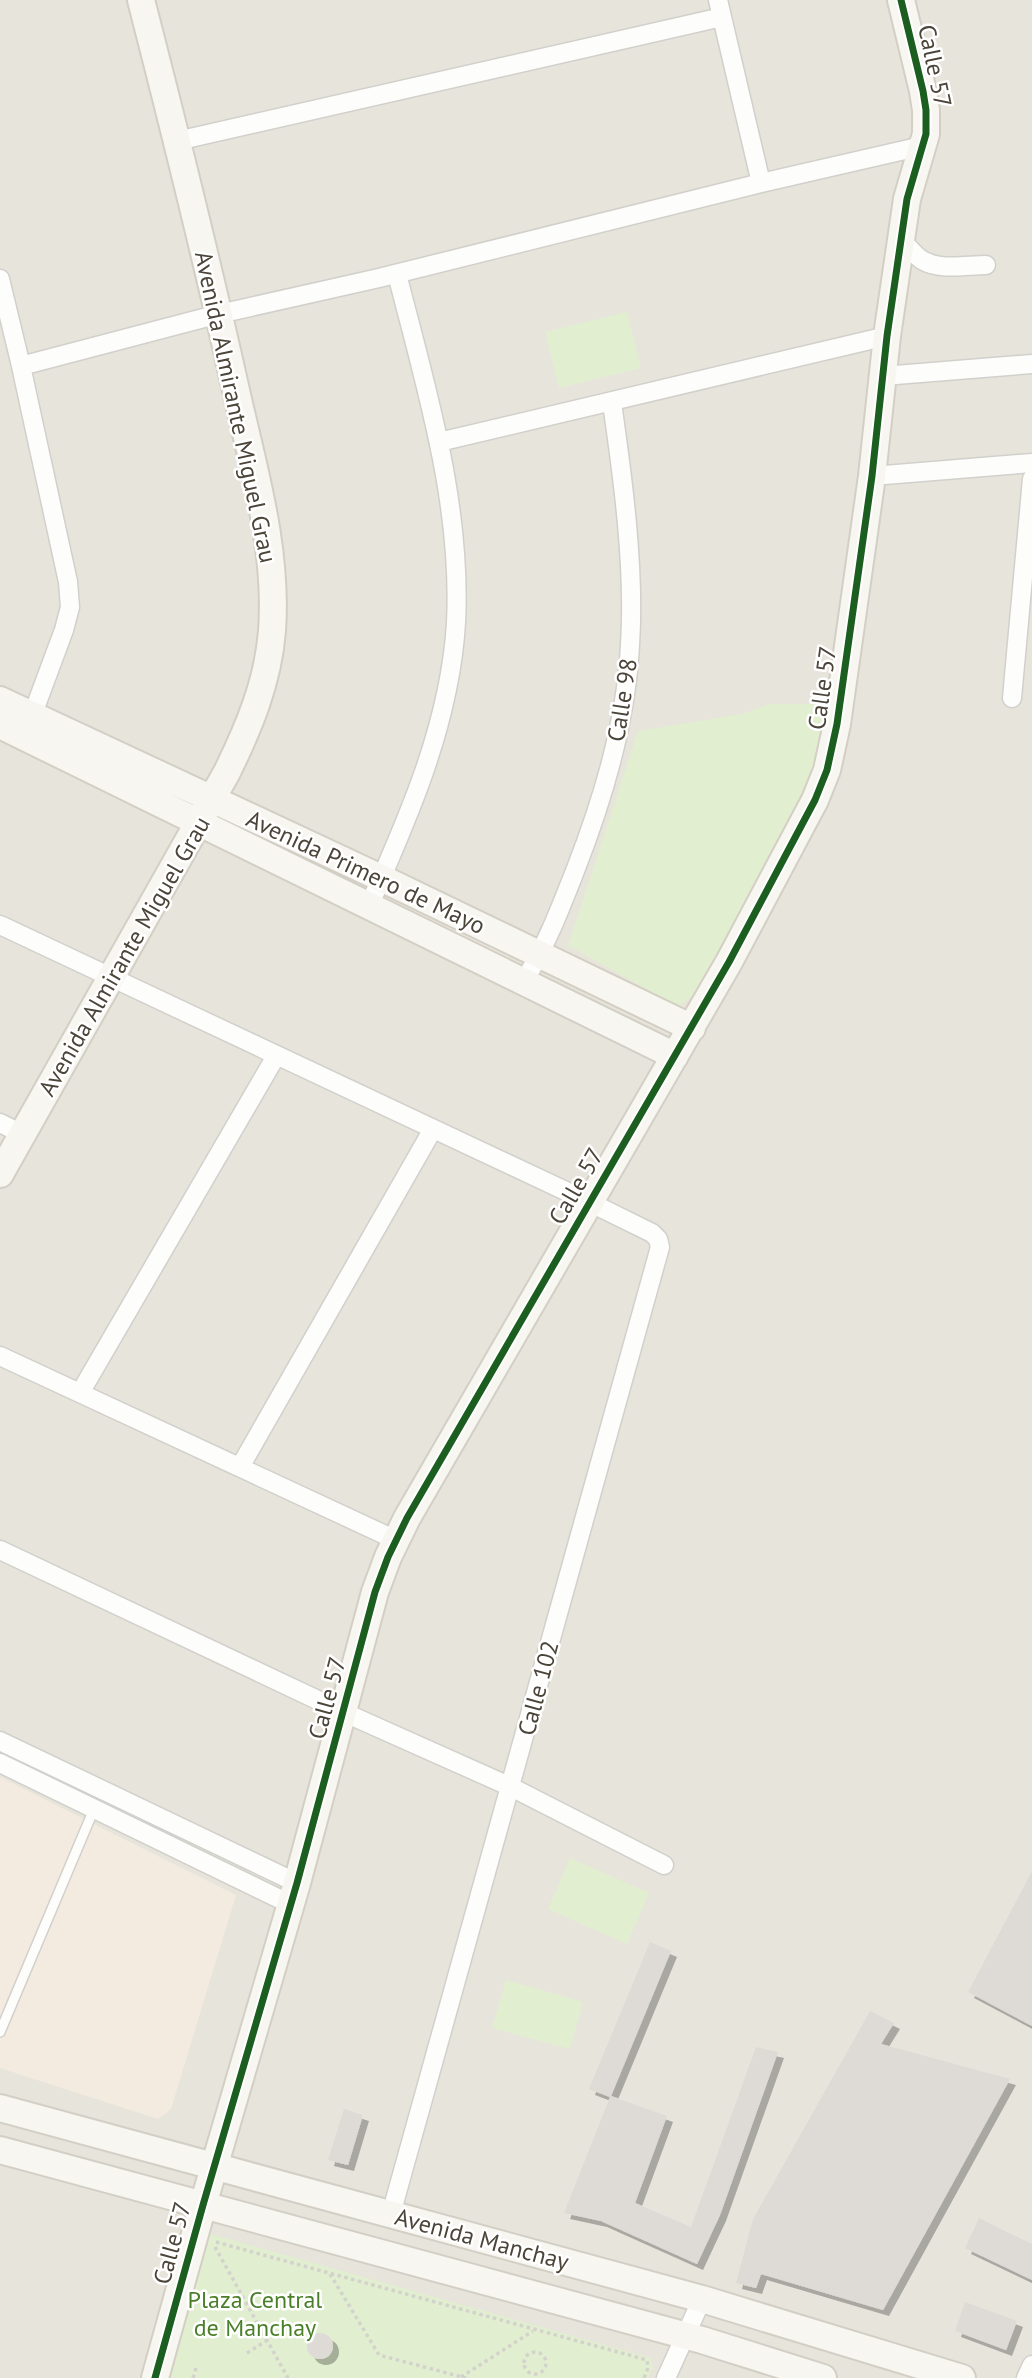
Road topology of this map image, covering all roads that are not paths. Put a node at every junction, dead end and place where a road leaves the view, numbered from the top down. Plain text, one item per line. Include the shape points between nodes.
1 (141, 0) edge
2 (901, 0) edge
3 (720, 8) edge
4 (177, 141) junction
5 (922, 146) junction
6 (761, 183) junction
7 (901, 240) junction
8 (986, 265) dead end
9 (397, 274) junction
10 (0, 279) edge
11 (219, 314) junction
12 (887, 336) junction
13 (1032, 364) edge
14 (22, 366) junction
15 (883, 376) junction
16 (612, 403) junction
17 (439, 442) junction
18 (1032, 463) edge
19 (872, 476) junction
20 (1032, 479) edge
21 (1012, 698) dead end
22 (0, 700) edge
23 (32, 716) junction
24 (0, 725) edge
25 (206, 811) junction
26 (381, 878) junction
27 (369, 906) junction
28 (0, 925) edge
29 (541, 955) junction
30 (111, 979) junction
31 (524, 981) junction
32 (692, 1028) junction
33 (276, 1056) junction
34 (676, 1056) junction
35 (11, 1128) edge
36 (433, 1129) junction
37 (0, 1174) edge
38 (589, 1202) junction
39 (0, 1356) edge
40 (80, 1393) junction
41 (240, 1467) junction
42 (396, 1540) junction
43 (0, 1550) edge
44 (343, 1713) junction
45 (0, 1741) edge
46 (0, 1763) edge
47 (510, 1787) junction
48 (94, 1809) junction
49 (664, 1865) dead end
50 (294, 1893) junction
51 (0, 2032) edge
52 (0, 2108) edge
53 (0, 2150) edge
54 (214, 2167) junction
55 (203, 2204) junction
56 (391, 2214) junction
57 (702, 2299) junction
58 (686, 2336) junction
59 (1032, 2365) edge
60 (155, 2378) edge
61 (666, 2378) edge
62 (823, 2378) edge
63 (962, 2378) edge
64 (1026, 2378) edge

1 - 4 street, Avenida Almirante Miguel Grau
2 - 5 street, Calle 57 via 926,110
3 - 4 street
3 - 6 street
4 - 11 street, Avenida Almirante Miguel Grau
5 - 6 street
5 - 7 street, Calle 57
6 - 9 street
7 - 8 street via 931,264
7 - 12 street, Calle 57
9 - 11 street
9 - 17 street
10 - 14 street
11 - 14 street
11 - 25 street, Avenida Almirante Miguel Grau via 268,540 273,607 269,659 260,695 244,738
12 - 15 street, Calle 57
12 - 16 street
13 - 15 street
14 - 23 street via 68,582 69,607
15 - 19 street, Calle 57
16 - 17 street
16 - 29 street, Calle 98 via 631,586 627,679 601,797
17 - 26 street via 455,559 452,657 439,722 417,793
18 - 19 street
19 - 32 street, Calle 57 via 827,770 786,858
20 - 21 street
22 - 23 street, Avenida Primero de Mayo
23 - 25 street, Avenida Primero de Mayo
24 - 25 street, Avenida Primero de Mayo
25 - 26 street, Avenida Primero de Mayo
25 - 27 street, Avenida Primero de Mayo
25 - 30 street, Avenida Almirante Miguel Grau
26 - 27 street
26 - 29 street, Avenida Primero de Mayo
27 - 31 street, Avenida Primero de Mayo
28 - 30 street, Calle 102
29 - 31 street, Calle 98
29 - 32 street, Avenida Primero de Mayo
30 - 33 street, Calle 102
30 - 35 street, Avenida Almirante Miguel Grau
31 - 34 street, Avenida Primero de Mayo
32 - 34 street, Calle 57
33 - 36 street, Calle 102
33 - 40 street
34 - 38 street, Calle 57
35 - 37 street, Avenida Almirante Miguel Grau
36 - 38 street, Calle 102
36 - 41 street
38 - 42 street, Calle 57
38 - 47 street, Calle 102 via 652,1233 660,1247
39 - 40 street
40 - 41 street
41 - 42 street
42 - 44 street, Calle 57 via 375,1592
43 - 44 street
44 - 47 street
44 - 50 street, Calle 57
45 - 50 street
46 - 48 street
47 - 49 street
47 - 56 street, Calle 102
48 - 50 street
48 - 51 lane
50 - 54 street, Calle 57
52 - 54 street, Avenida Manchay
53 - 55 street, Avenida Manchay
54 - 55 street, Calle 57
54 - 56 street, Avenida Manchay
55 - 58 street, Avenida Manchay
55 - 60 street, Calle 57
56 - 57 street, Avenida Manchay
57 - 58 street
57 - 63 street, Avenida Manchay
58 - 61 street
58 - 62 street, Avenida Manchay
59 - 64 street

